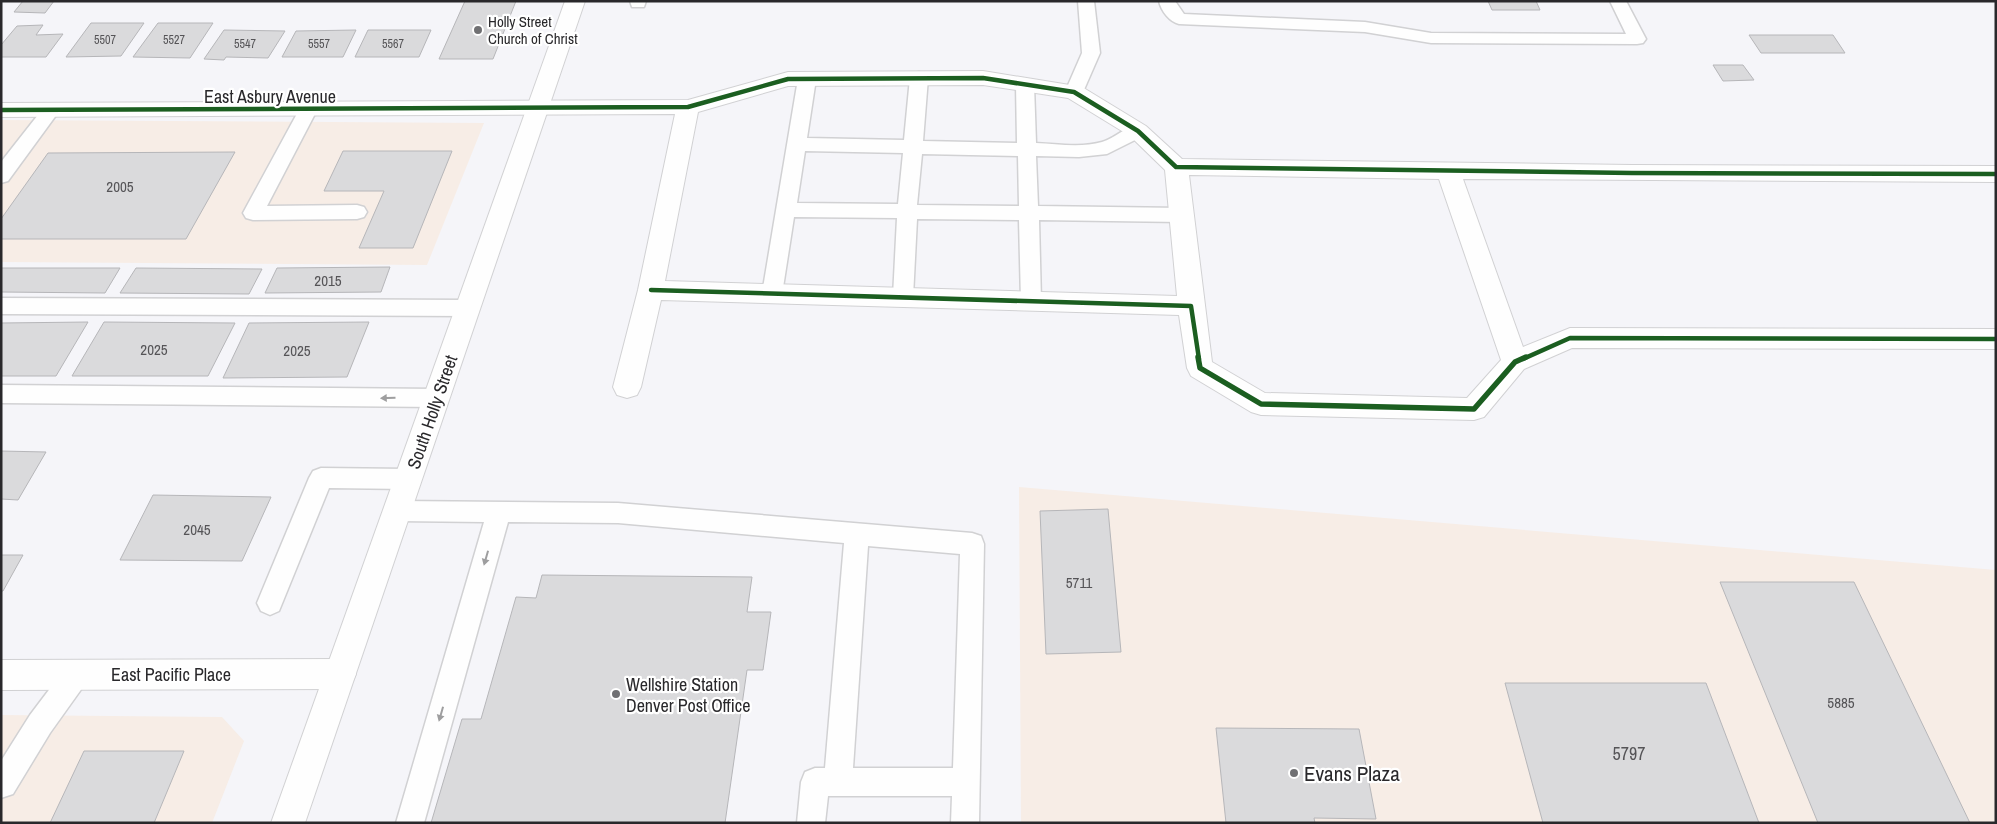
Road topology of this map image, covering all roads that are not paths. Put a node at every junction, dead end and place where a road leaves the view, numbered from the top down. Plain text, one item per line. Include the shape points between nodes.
1 (575, 1) edge
2 (1086, 1) edge
3 (1167, 1) edge
4 (1618, 1) edge
5 (919, 78) junction
6 (807, 79) junction
7 (1025, 85) junction
8 (1074, 92) junction
9 (688, 107) junction
10 (538, 109) junction
11 (1, 110) edge
12 (51, 110) junction
13 (308, 110) junction
14 (1138, 131) junction
15 (797, 144) junction
16 (913, 148) junction
17 (1027, 149) junction
18 (1176, 167) junction
19 (1448, 171) junction
20 (1996, 174) edge
21 (1, 176) edge
22 (786, 210) junction
23 (907, 211) junction
24 (357, 212) dead end
25 (1028, 213) junction
26 (1181, 214) junction
27 (651, 290) junction
28 (772, 294) junction
29 (903, 297) junction
30 (1031, 301) junction
31 (1, 306) edge
32 (1191, 306) junction
33 (468, 308) junction
34 (1996, 339) edge
35 (1515, 362) junction
36 (627, 387) dead end
37 (1, 394) edge
38 (437, 398) junction
39 (408, 479) junction
40 (398, 511) junction
41 (499, 511) junction
42 (857, 534) junction
43 (270, 604) dead end
44 (340, 674) junction
45 (1, 675) edge
46 (76, 675) junction
47 (838, 782) junction
48 (966, 782) junction
49 (1, 784) edge
50 (288, 823) edge
51 (410, 823) edge
52 (811, 823) edge
53 (965, 823) edge

1 - 10 street, South Holly Street
2 - 8 lane via 1091,53
3 - 4 lane via 1179,19 1365,26 1431,38 1637,39
5 - 6 street, East Asbury Avenue
5 - 7 street, East Asbury Avenue via 983,78
5 - 16 lane
6 - 9 street, East Asbury Avenue via 788,79
6 - 15 lane
7 - 8 street, East Asbury Avenue
7 - 17 lane
8 - 14 street
9 - 10 street, East Asbury Avenue
9 - 27 street
10 - 13 street, East Asbury Avenue
10 - 33 street, South Holly Street
11 - 12 street, East Asbury Avenue
12 - 13 street, East Asbury Avenue
12 - 21 lane
13 - 24 lane via 253,213
14 - 17 lane via 1107,148 1078,151
14 - 18 street
15 - 16 lane
15 - 22 lane
16 - 17 lane
16 - 23 lane
17 - 25 lane
18 - 19 street
18 - 26 street
19 - 20 street
19 - 35 street
22 - 23 lane
22 - 28 lane
23 - 25 lane
23 - 29 lane
25 - 26 lane
25 - 30 lane
26 - 32 street
27 - 28 street
27 - 36 street
28 - 29 street
29 - 30 street
30 - 32 street
31 - 33 lane
32 - 35 street via 1200,368 1261,404 1474,409
33 - 38 street, South Holly Street
34 - 35 street via 1570,338
38 -> 37 lane
38 - 39 street, South Holly Street
39 - 40 street, South Holly Street
39 - 43 lane via 321,478
40 - 41 lane
40 - 44 street, South Holly Street
41 - 42 lane via 618,513
41 -> 51 lane
42 - 47 lane
42 - 48 lane via 972,544
44 - 46 street, East Pacific Place
44 - 50 street, South Holly Street
45 - 46 street, East Pacific Place
46 - 49 lane
47 - 48 lane
47 - 52 lane via 815,782
48 - 53 lane

